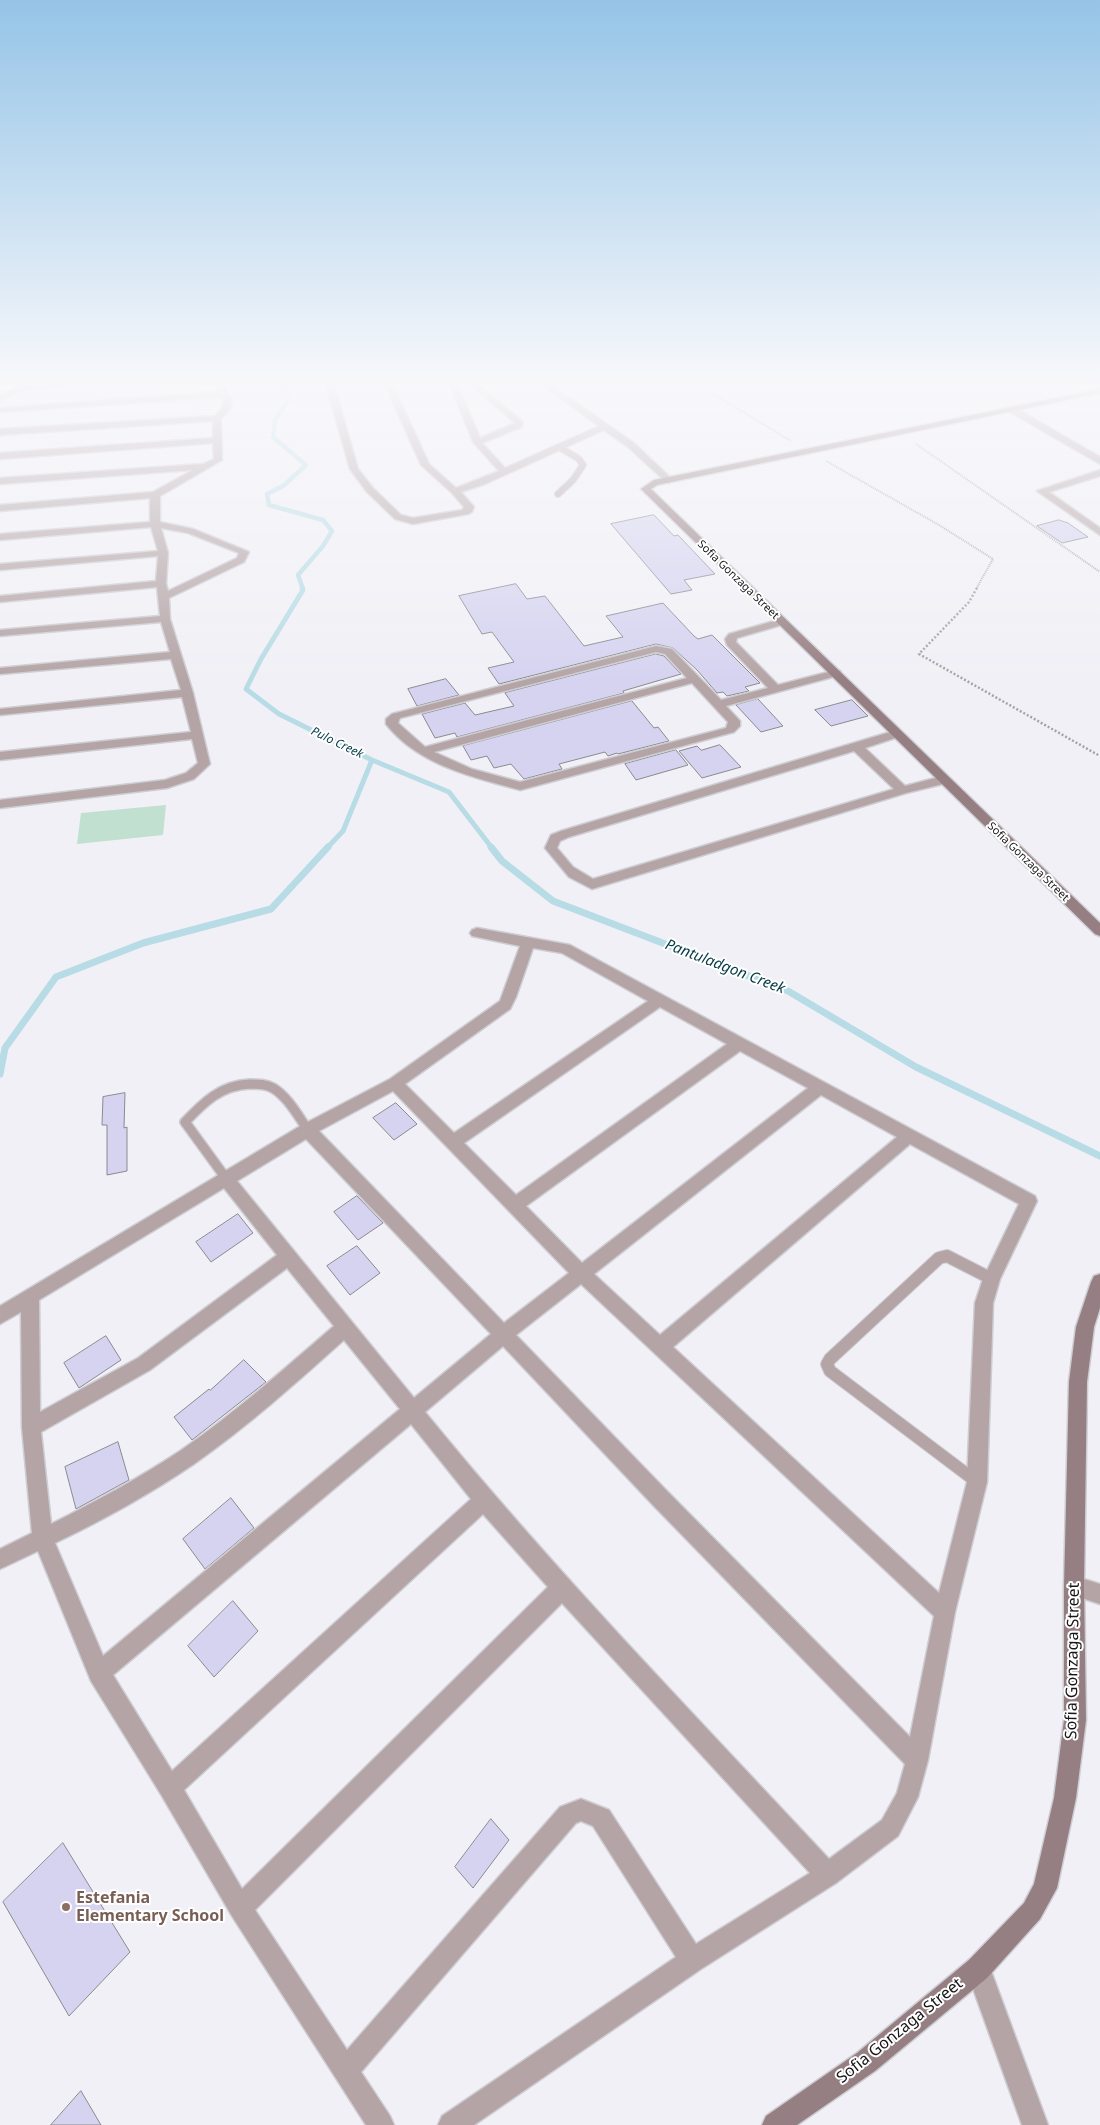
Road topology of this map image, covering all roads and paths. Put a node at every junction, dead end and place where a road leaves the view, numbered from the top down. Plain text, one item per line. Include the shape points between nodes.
1 (175, 484) edge
2 (366, 484) edge
3 (447, 484) edge
4 (475, 484) edge
5 (569, 484) edge
6 (652, 484) edge
7 (868, 484) edge
8 (975, 484) edge
9 (1064, 484) edge
10 (454, 491) junction
11 (558, 494) dead end
12 (154, 496) junction
13 (0, 508) edge
14 (155, 524) junction
15 (1095, 524) edge
16 (1100, 532) edge
17 (0, 537) edge
18 (163, 553) junction
19 (0, 567) edge
20 (1100, 572) edge
21 (161, 584) junction
22 (164, 597) junction
23 (0, 599) edge
24 (164, 619) junction
25 (781, 622) junction
26 (0, 633) edge
27 (175, 655) junction
28 (0, 671) edge
29 (836, 673) junction
30 (695, 679) junction
31 (775, 688) junction
32 (187, 693) junction
33 (719, 704) junction
34 (0, 712) edge
35 (897, 734) junction
36 (197, 735) junction
37 (856, 746) junction
38 (423, 751) junction
39 (0, 756) edge
40 (1100, 756) edge
41 (943, 780) junction
42 (903, 790) junction
43 (0, 804) edge
44 (1100, 931) edge
45 (477, 933) dead end
46 (528, 942) junction
47 (660, 1001) junction
48 (738, 1044) junction
49 (395, 1083) junction
50 (819, 1088) junction
51 (308, 1130) junction
52 (909, 1136) junction
53 (453, 1142) junction
54 (227, 1180) junction
55 (515, 1205) junction
56 (288, 1257) junction
57 (581, 1272) junction
58 (992, 1279) junction
59 (1100, 1282) edge
60 (30, 1296) junction
61 (0, 1316) edge
62 (345, 1328) junction
63 (504, 1334) junction
64 (660, 1346) junction
65 (412, 1409) junction
66 (31, 1427) junction
67 (977, 1482) junction
68 (484, 1500) junction
69 (42, 1539) junction
70 (0, 1559) edge
71 (1074, 1586) junction
72 (562, 1588) junction
73 (1100, 1594) edge
74 (945, 1612) junction
75 (98, 1673) junction
76 (917, 1760) junction
77 (170, 1788) junction
78 (828, 1874) junction
79 (240, 1908) junction
80 (692, 1960) junction
81 (978, 1969) junction
82 (345, 2071) junction
83 (382, 2125) edge
84 (451, 2125) edge
85 (775, 2125) edge
86 (1035, 2125) edge

1 - 12 street
2 - 10 street via 398,517 413,521 469,510
3 - 10 street
4 - 10 street
5 - 11 lane
6 - 25 street, Sofia Gonzaga Street via 646,489
7 - 40 path via 993,559 969,602 919,654
8 - 20 path
9 - 15 street via 1042,491
12 - 13 street
12 - 14 street
14 - 17 street
14 - 18 street
14 - 22 street via 190,531 244,552 241,560
15 - 16 street
18 - 19 street
18 - 21 street
21 - 22 street
21 - 23 street
22 - 24 street
24 - 26 street
24 - 27 street
25 - 29 street, Sofia Gonzaga Street
25 - 31 street via 730,639
27 - 28 street
27 - 32 street
29 - 31 street
29 - 35 street, Sofia Gonzaga Street
30 - 33 street
30 - 38 street
30 - 38 street via 668,651 656,649 392,719 392,724
31 - 33 street
32 - 34 street
32 - 36 street
33 - 38 street via 734,721 730,730 520,786 468,772
35 - 37 street
35 - 41 street, Sofia Gonzaga Street
36 - 39 street
36 - 43 street via 204,764 190,776 167,784
37 - 42 street
37 - 42 street via 565,834 555,838 551,848 579,880 592,884
41 - 42 street
41 - 44 street, Sofia Gonzaga Street
45 - 46 street
46 - 47 street via 566,949
46 - 49 street via 505,1005
47 - 48 street
47 - 53 street
48 - 50 street
48 - 55 street
49 - 51 street
49 - 53 street
50 - 52 street
50 - 57 street
51 - 54 street
51 - 54 lane via 274,1088 242,1084 226,1087 212,1095 185,1122
51 - 63 street
52 - 58 street via 1029,1201
52 - 64 street
53 - 55 street
54 - 56 street
54 - 60 street
55 - 57 street
56 - 62 street
56 - 66 street via 144,1364
57 - 63 street
57 - 64 street
58 - 67 street via 984,1304
58 - 67 lane via 947,1256 939,1258 827,1364 830,1371
59 - 71 street, Sofia Gonzaga Street via 1085,1327 1078,1382
60 - 61 street
60 - 66 street
62 - 65 street
62 - 69 street via 212,1440 156,1478
63 - 65 street
63 - 76 street via 658,1497
64 - 74 street
65 - 68 street
65 - 75 street
66 - 69 street
67 - 74 street
68 - 72 street
68 - 77 street
69 - 70 street
69 - 75 street
71 - 73 street
71 - 81 street, Sofia Gonzaga Street via 1075,1720 1065,1798 1044,1888 1032,1911
72 - 78 street
72 - 79 street
74 - 76 street
75 - 77 street
76 - 78 street via 907,1797 890,1828
77 - 79 street
78 - 80 street
79 - 82 street
80 - 82 street via 601,1818 581,1810 568,1815
80 - 84 street
81 - 85 street, Sofia Gonzaga Street via 866,2062
81 - 86 street
82 - 83 street

